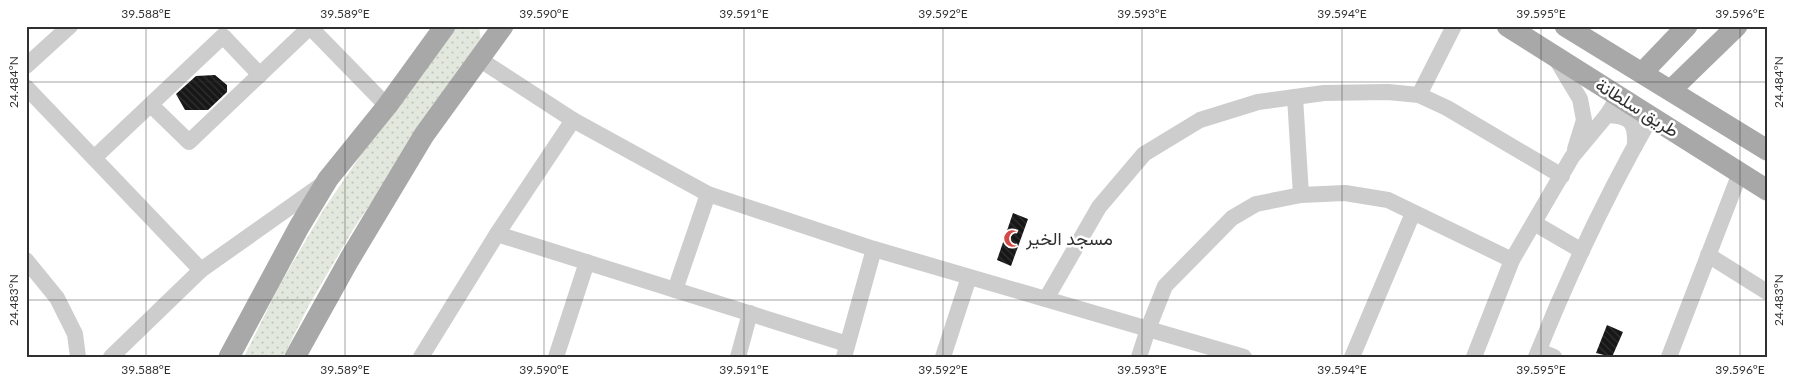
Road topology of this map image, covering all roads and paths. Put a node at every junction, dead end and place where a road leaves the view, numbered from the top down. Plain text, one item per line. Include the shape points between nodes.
1 (70, 26) edge
2 (445, 26) edge
3 (504, 26) edge
4 (1454, 26) edge
5 (1507, 26) edge
6 (1566, 26) edge
7 (1687, 26) edge
8 (1738, 26) edge
9 (310, 27) edge
10 (1553, 56) junction
11 (479, 59) junction
12 (26, 66) edge
13 (1642, 72) junction
14 (260, 75) junction
15 (26, 87) edge
16 (1671, 90) junction
17 (1419, 95) junction
18 (1619, 96) junction
19 (1295, 97) junction
20 (151, 105) junction
21 (388, 106) junction
22 (1607, 115) junction
23 (1651, 117) junction
24 (573, 120) junction
25 (1634, 146) junction
26 (1767, 150) edge
27 (1572, 157) junction
28 (94, 158) junction
29 (1740, 173) junction
30 (1562, 176) junction
31 (328, 180) junction
32 (1767, 190) edge
33 (708, 194) junction
34 (1302, 194) junction
35 (1414, 213) junction
36 (1534, 223) junction
37 (497, 234) junction
38 (874, 249) junction
39 (1582, 251) junction
40 (1708, 255) junction
41 (26, 260) edge
42 (1512, 260) junction
43 (587, 262) junction
44 (202, 270) junction
45 (969, 277) junction
46 (675, 290) junction
47 (1767, 292) edge
48 (1046, 299) junction
49 (750, 314) junction
50 (1148, 329) junction
51 (846, 350) edge
52 (1543, 355) edge
53 (78, 357) edge
54 (111, 357) edge
55 (229, 357) edge
56 (295, 357) edge
57 (422, 357) edge
58 (556, 357) edge
59 (738, 357) edge
60 (944, 357) edge
61 (1139, 357) edge
62 (1244, 357) edge
63 (1352, 357) edge
64 (1474, 357) edge
65 (1669, 357) edge

1 - 12 street
2 - 21 main road
3 - 11 main road
4 - 17 street
5 - 10 main road, طريق سلطانة
6 - 13 main road, طريق سلطانة
7 - 13 main road
8 - 16 main road
9 - 14 street
9 - 21 street
10 - 18 main road, طريق سلطانة
10 - 27 street via 1580,99 1584,120
11 - 24 street
11 - 56 main road via 424,135
13 - 16 main road, طريق سلطانة
14 - 20 street via 188,142
14 - 20 street via 223,36
15 - 28 street
16 - 26 main road, طريق سلطانة
17 - 19 street via 1324,93
17 - 30 street
18 - 22 street
18 - 23 main road, طريق سلطانة
19 - 34 street
19 - 48 street via 1258,102 1200,120 1144,154 1098,207
20 - 28 street
21 - 31 main road
22 - 25 street via 1624,116 1629,120 1635,132
22 - 27 street
23 - 25 street
23 - 29 main road, طريق سلطانة
24 - 33 street
24 - 37 street
25 - 39 street
27 - 30 street
28 - 44 street
29 - 32 main road, طريق سلطانة
29 - 40 street
30 - 36 street
31 - 44 street
31 - 55 main road
33 - 38 street
33 - 46 street
34 - 35 street via 1345,193 1388,200
34 - 50 street via 1256,204 1232,218 1165,286
35 - 42 street
35 - 63 street
36 - 39 street
36 - 42 street
37 - 43 street
37 - 57 street
38 - 45 street
38 - 51 street
39 - 52 street
40 - 47 street
40 - 65 street
41 - 53 street via 57,298 75,334
42 - 64 street
43 - 46 street
43 - 58 street
44 - 54 street
45 - 48 street
45 - 60 street
46 - 49 street
48 - 50 street
49 - 51 street
49 - 59 street
50 - 61 street
50 - 62 street

